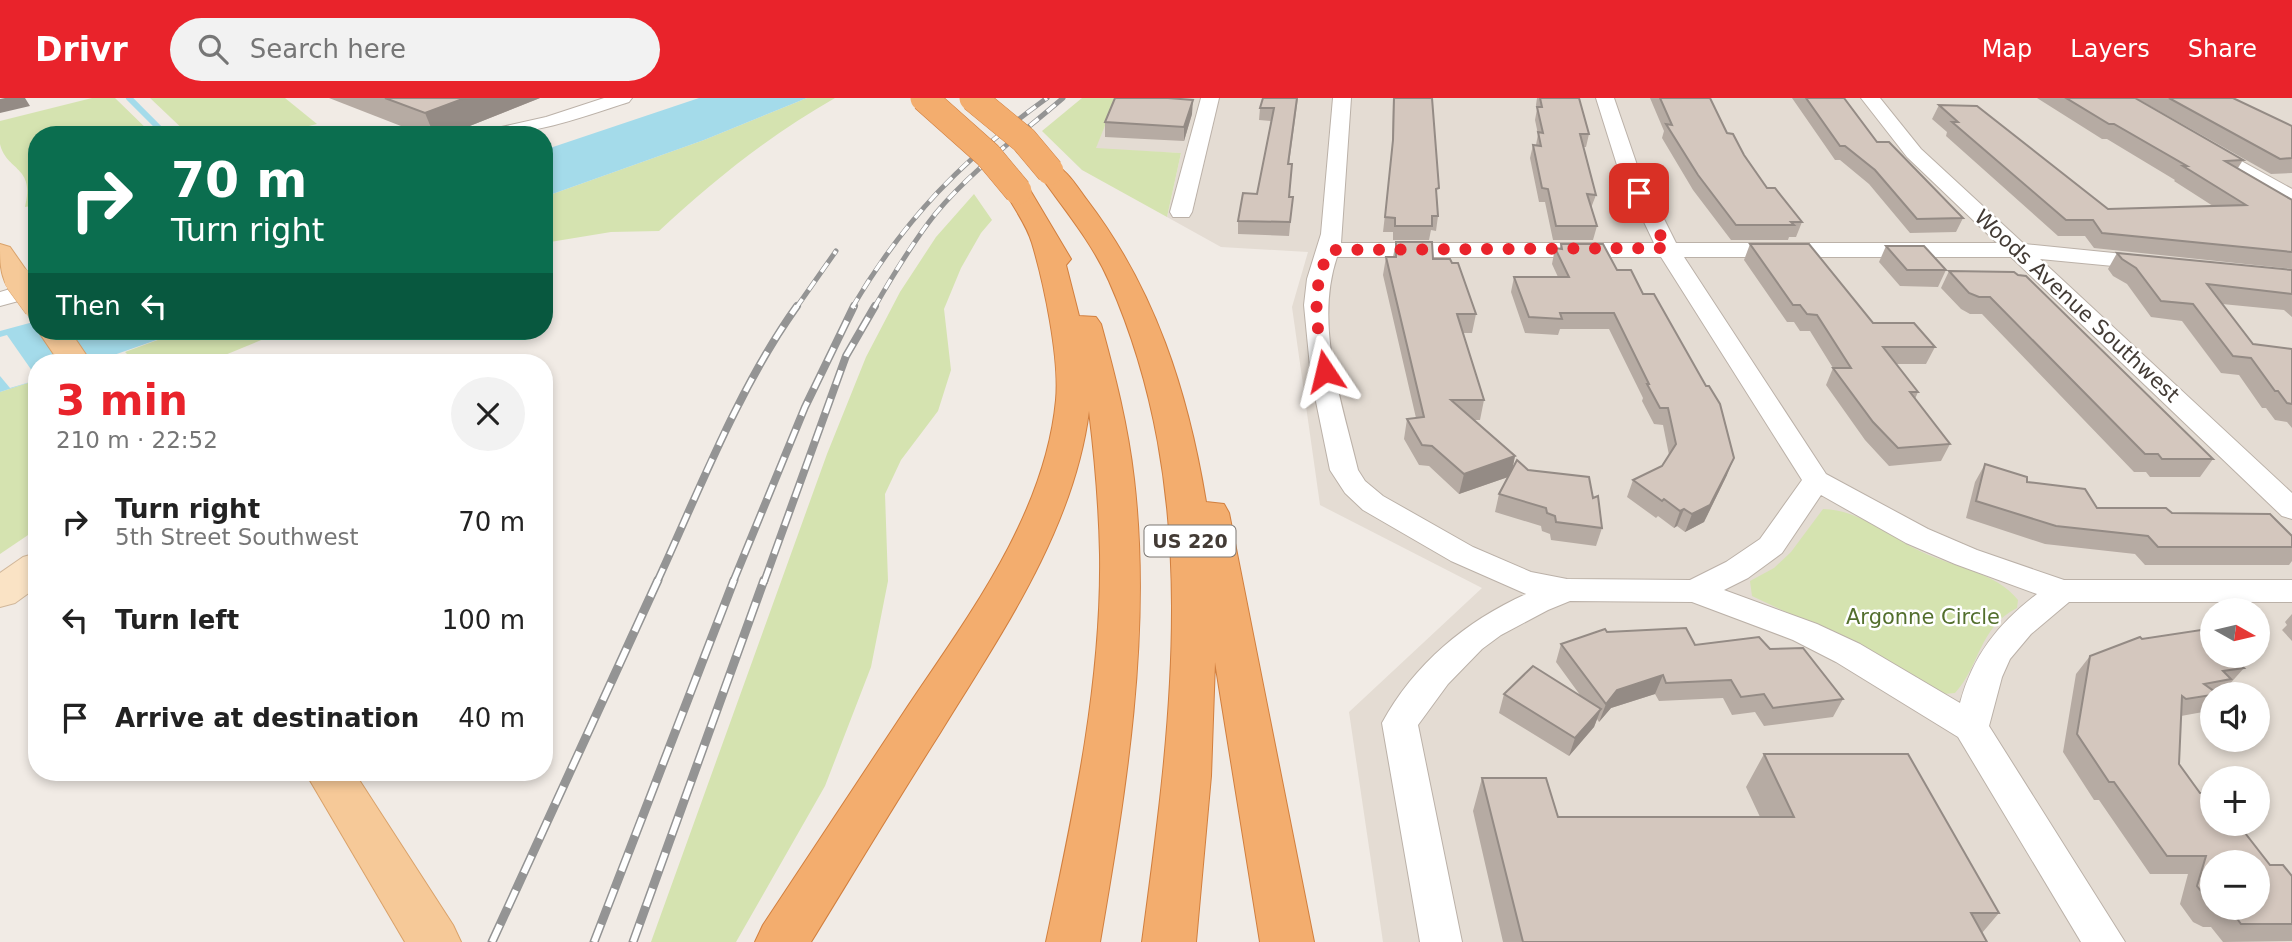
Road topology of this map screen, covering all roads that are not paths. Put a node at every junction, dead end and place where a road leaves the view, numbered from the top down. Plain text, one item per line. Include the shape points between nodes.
1 (623, 98) edge
2 (924, 98) edge
3 (974, 98) edge
4 (1210, 98) edge
5 (1342, 98) edge
6 (1605, 98) edge
7 (1870, 98) edge
8 (530, 126) edge
9 (2183, 134) edge
10 (1034, 181) junction
11 (2292, 198) edge
12 (1181, 212) dead end
13 (1045, 237) junction
14 (1667, 248) junction
15 (1330, 250) junction
16 (2017, 250) junction
17 (0, 253) edge
18 (2183, 266) edge
19 (18, 289) edge
20 (1161, 375) junction
21 (1816, 480) junction
22 (2292, 509) edge
23 (28, 573) edge
24 (1567, 590) junction
25 (1695, 591) junction
26 (2062, 591) junction
27 (2292, 591) edge
28 (0, 593) edge
29 (1971, 727) junction
30 (335, 781) edge
31 (434, 942) edge
32 (782, 942) edge
33 (1073, 942) edge
34 (1169, 942) edge
35 (1287, 942) edge
36 (1441, 942) edge
37 (2104, 942) edge

1 - 8 street
2 - 10 highway, US 220, bridge via 988,155
3 - 10 highway, US 220, bridge via 1024,141
4 - 12 street
5 - 15 street
6 - 14 street via 1627,165
7 - 16 street, Woods Avenue Southwest via 1914,153
9 - 11 street
10 - 13 highway, US 220
10 - 20 highway, US 220 via 1078,206 1124,280
13 - 32 highway via 1073,361 1068,437 1048,498 1019,565 968,651
13 - 33 highway, US 220 via 1083,320 1098,369 1119,506 1118,665 1102,797
14 - 15 street
14 - 16 street
14 - 21 street
15 - 24 street via 1317,287 1315,315 1344,470 1355,487 1373,503 1462,554 1520,580
16 - 18 street
16 - 22 street, Woods Avenue Southwest
17 - 19 main road
20 - 34 highway, US 220 via 1175,430 1193,580 1190,743
20 - 35 highway via 1190,439 1207,496
21 - 25 street via 1771,546
21 - 26 street via 1917,536
23 - 28 main road
24 - 25 street
24 - 36 street via 1492,622 1463,644 1429,681 1400,723
25 - 29 street via 1848,653
26 - 27 street
26 - 29 street via 1997,651
29 - 37 street
30 - 31 main road

